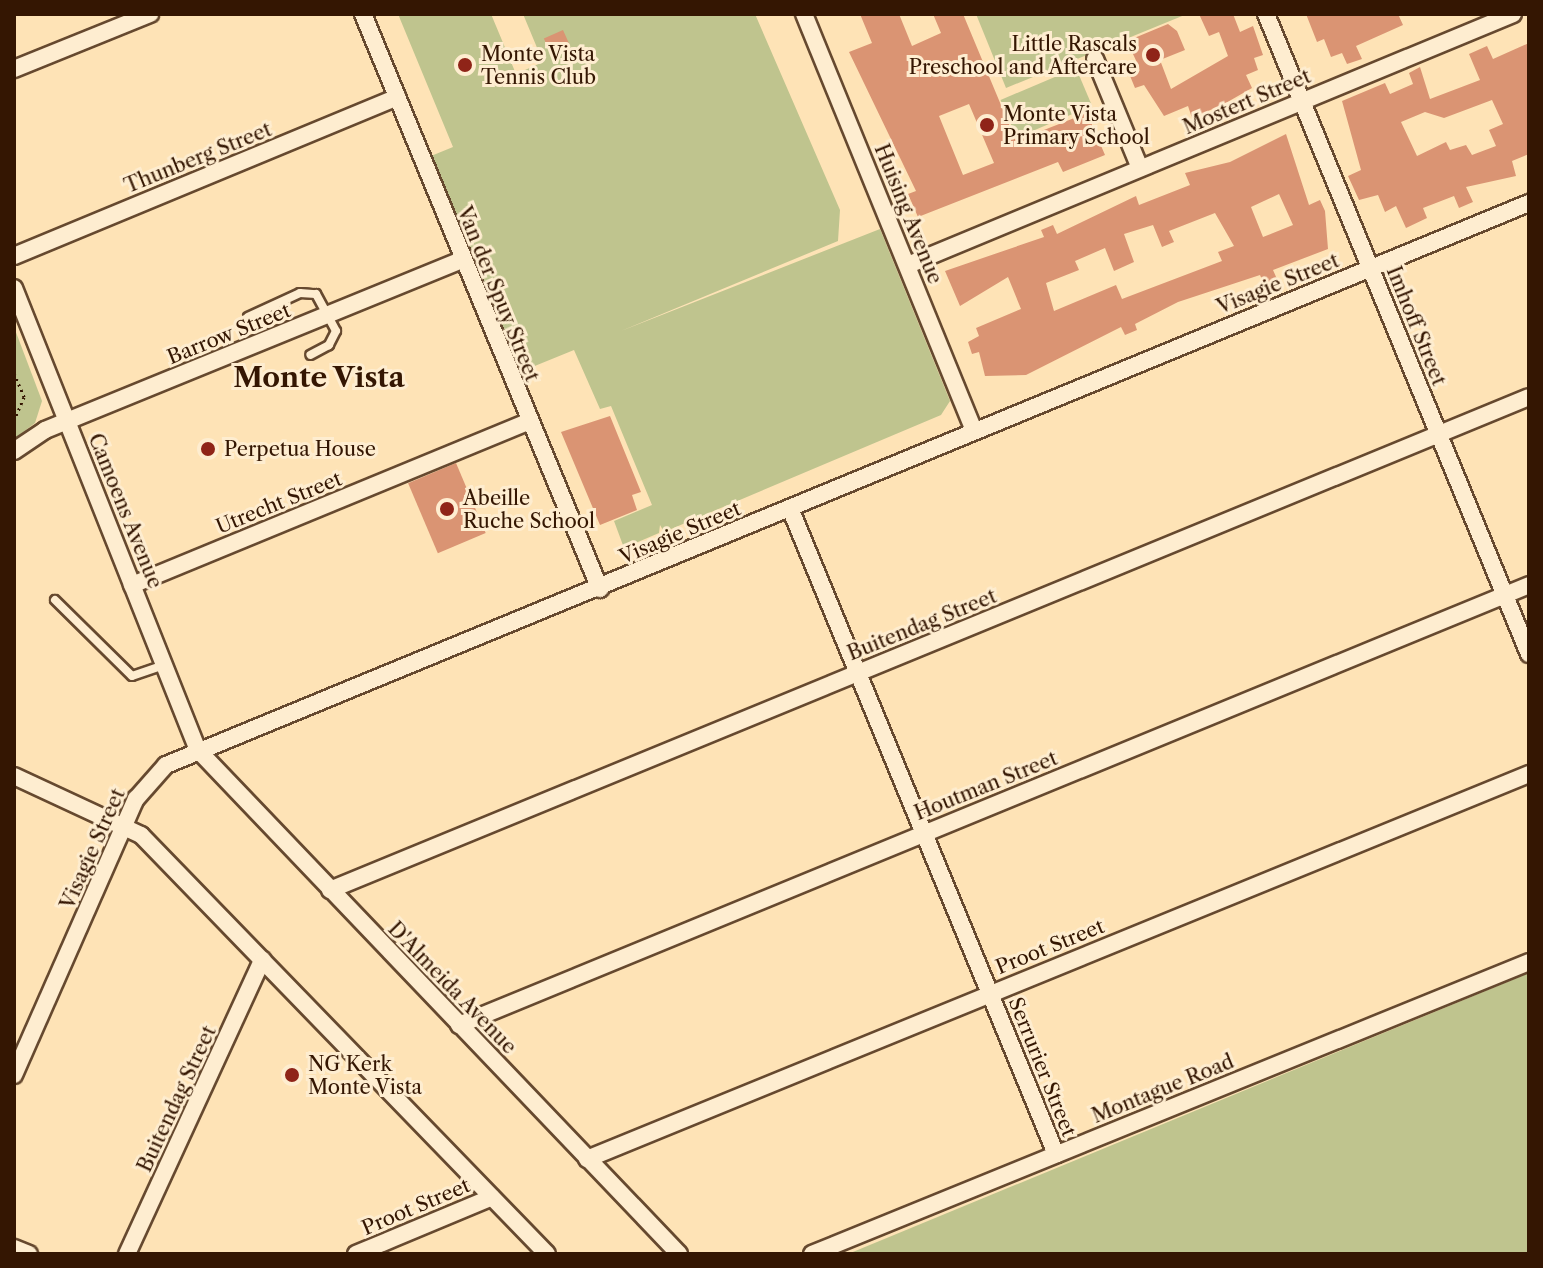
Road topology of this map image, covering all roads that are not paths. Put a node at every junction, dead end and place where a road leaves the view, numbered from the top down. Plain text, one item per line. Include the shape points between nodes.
1 (150, 14) edge
2 (363, 14) edge
3 (804, 14) edge
4 (1266, 14) edge
5 (1513, 14) edge
6 (1095, 59) dead end
7 (14, 69) edge
8 (397, 97) junction
9 (1302, 100) junction
10 (1140, 168) junction
11 (1529, 203) edge
12 (14, 256) edge
13 (462, 260) junction
14 (908, 265) junction
15 (1371, 267) junction
16 (14, 288) edge
17 (330, 315) junction
18 (248, 317) dead end
19 (310, 355) dead end
20 (1529, 397) edge
21 (529, 421) junction
22 (67, 422) junction
23 (974, 430) junction
24 (1438, 434) junction
25 (14, 451) edge
26 (790, 508) junction
27 (132, 585) junction
28 (1529, 585) edge
29 (600, 589) junction
30 (1505, 595) junction
31 (55, 600) dead end
32 (1529, 654) edge
33 (165, 664) junction
34 (858, 673) junction
35 (197, 749) junction
36 (1529, 774) edge
37 (14, 776) edge
38 (125, 826) junction
39 (924, 834) junction
40 (330, 890) junction
41 (262, 960) junction
42 (1529, 962) edge
43 (990, 994) junction
44 (459, 1025) junction
45 (14, 1075) edge
46 (1056, 1154) junction
47 (587, 1159) junction
48 (492, 1197) junction
49 (14, 1248) edge
50 (29, 1254) edge
51 (127, 1254) edge
52 (356, 1254) edge
53 (547, 1254) edge
54 (679, 1254) edge
55 (812, 1254) edge

1 - 7 street
2 - 8 street, Van der Spuy Street
3 - 14 street, Huising Avenue
4 - 9 street, Imhoff Street
5 - 9 street, Mostert Street
6 - 10 street
8 - 12 street, Thunberg Street
8 - 13 street, Van der Spuy Street
9 - 10 street, Mostert Street
9 - 15 street, Imhoff Street
10 - 14 street, Mostert Street
11 - 15 street, Visagie Street
13 - 17 street, Barrow Street
13 - 21 street, Van der Spuy Street
14 - 23 street, Huising Avenue
15 - 23 street, Visagie Street
15 - 24 street, Imhoff Street
16 - 22 street, Camoens Avenue
17 - 18 lane via 316,294 300,293
17 - 19 lane via 335,338
17 - 22 street, Barrow Street
20 - 24 street, Buitendag Street
21 - 27 street, Utrecht Street
21 - 29 street, Van der Spuy Street
22 - 25 street, Barrow Street
22 - 27 street, Camoens Avenue
23 - 26 street, Visagie Street
24 - 30 street, Imhoff Street
24 - 34 street, Buitendag Street
26 - 29 street, Visagie Street
26 - 34 street, Serrurier Street
27 - 33 street, Camoens Avenue
28 - 30 street, Houtman Street
29 - 35 street, Visagie Street
30 - 32 street, Imhoff Street
30 - 39 street, Houtman Street
31 - 33 lane via 132,676
33 - 35 street, Camoens Avenue
34 - 39 street, Serrurier Street
34 - 40 street, Buitendag Street
35 - 38 street, Visagie Street via 153,776
35 - 40 street, D'Almeida Avenue
36 - 43 street, Proot Street
37 - 38 street
38 - 41 street
38 - 45 street, Visagie Street
39 - 43 street, Serrurier Street
39 - 44 street, Houtman Street
40 - 44 street, D'Almeida Avenue
41 - 48 street
41 - 51 street, Buitendag Street
42 - 46 street, Montague Road
43 - 46 street, Serrurier Street
43 - 47 street, Proot Street
44 - 47 street, D'Almeida Avenue
46 - 55 street, Montague Road
47 - 54 street, D'Almeida Avenue
48 - 52 street, Proot Street
48 - 53 street
49 - 50 street

